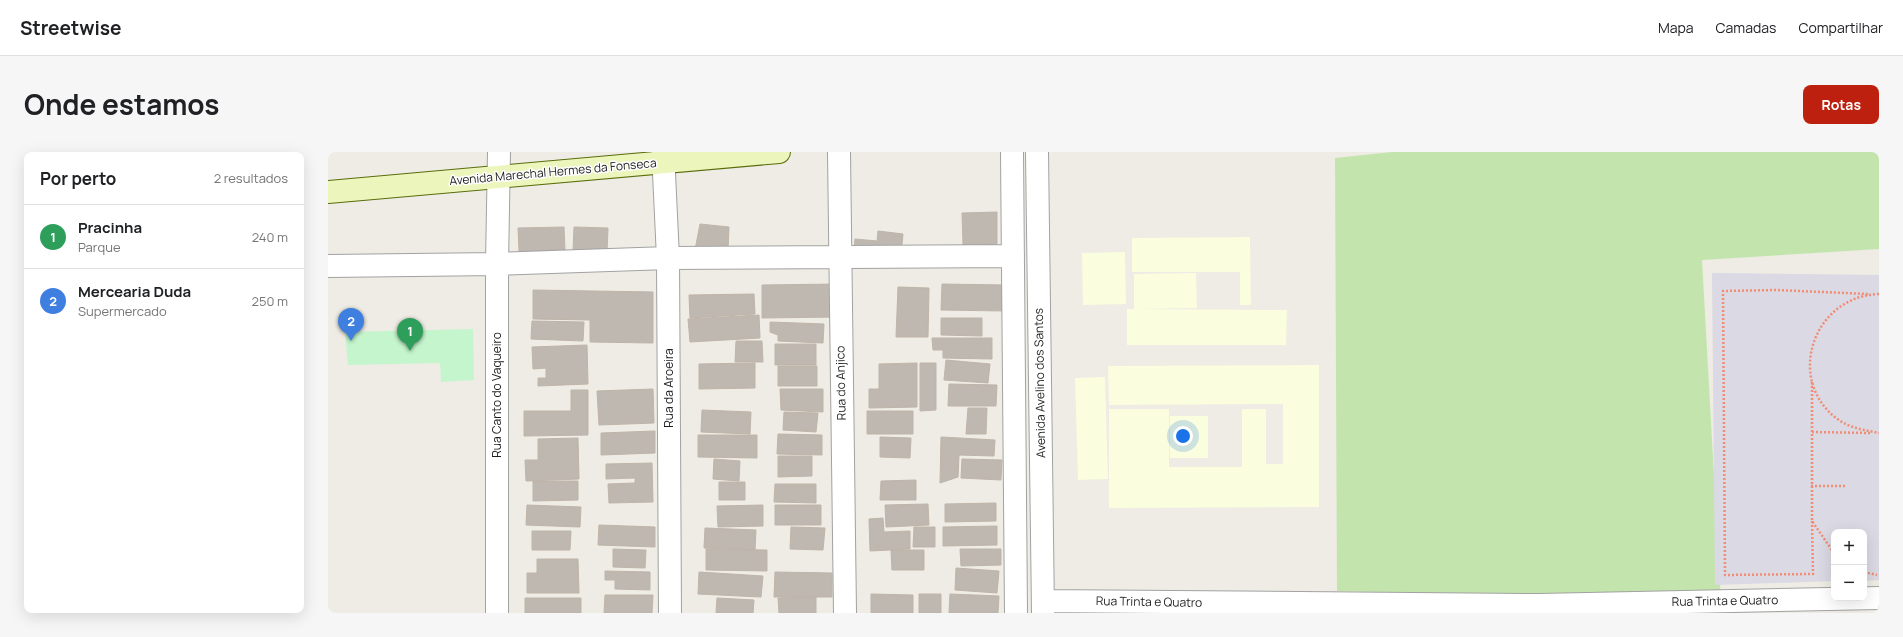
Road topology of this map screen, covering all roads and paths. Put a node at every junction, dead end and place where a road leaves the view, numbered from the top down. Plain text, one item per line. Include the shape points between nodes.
1 (499, 152) edge
2 (779, 152) edge
3 (839, 152) edge
4 (1012, 152) edge
5 (1037, 152) edge
6 (663, 157) edge
7 (499, 177) junction
8 (328, 192) edge
9 (840, 256) junction
10 (1013, 256) junction
11 (668, 258) junction
12 (497, 264) junction
13 (328, 266) edge
14 (1868, 294) junction
15 (1879, 294) edge
16 (1812, 379) junction
17 (1812, 432) junction
18 (1879, 433) edge
19 (1811, 486) junction
20 (1846, 486) dead end
21 (1812, 521) junction
22 (1831, 549) edge
23 (1867, 573) edge
24 (1879, 575) edge
25 (1879, 598) edge
26 (1043, 607) edge
27 (1539, 609) edge
28 (497, 613) edge
29 (670, 613) edge
30 (845, 613) edge
31 (1016, 613) edge

1 - 7 street, Rua Canto do Vaqueiro
2 - 6 main road, Avenida Marechal Hermes da Fonseca
3 - 9 street, Rua do Anjico
4 - 10 street
5 - 26 street, Avenida Avelino dos Santos
6 - 7 main road, Avenida Marechal Hermes da Fonseca
6 - 11 street, Rua da Aroeira
7 - 8 main road, Avenida Marechal Hermes da Fonseca
7 - 12 street, Rua Canto do Vaqueiro
9 - 10 street
9 - 11 street
9 - 30 street, Rua do Anjico
10 - 31 street
11 - 12 street
11 - 29 street, Rua da Aroeira
12 - 13 street
12 - 28 street, Rua Canto do Vaqueiro
14 - 15 path
14 - 16 path via 1840,306 1828,316 1816,334 1811,356
14 - 21 path via 1776,290 1723,291 1726,575 1814,574
16 - 17 path
16 - 18 path via 1820,401 1836,418 1856,429
17 - 18 path
17 - 19 path
19 - 20 path
19 - 21 path
21 - 22 path
23 - 24 path
25 - 27 street, Rua Trinta e Quatro
26 - 27 street, Rua Trinta e Quatro

